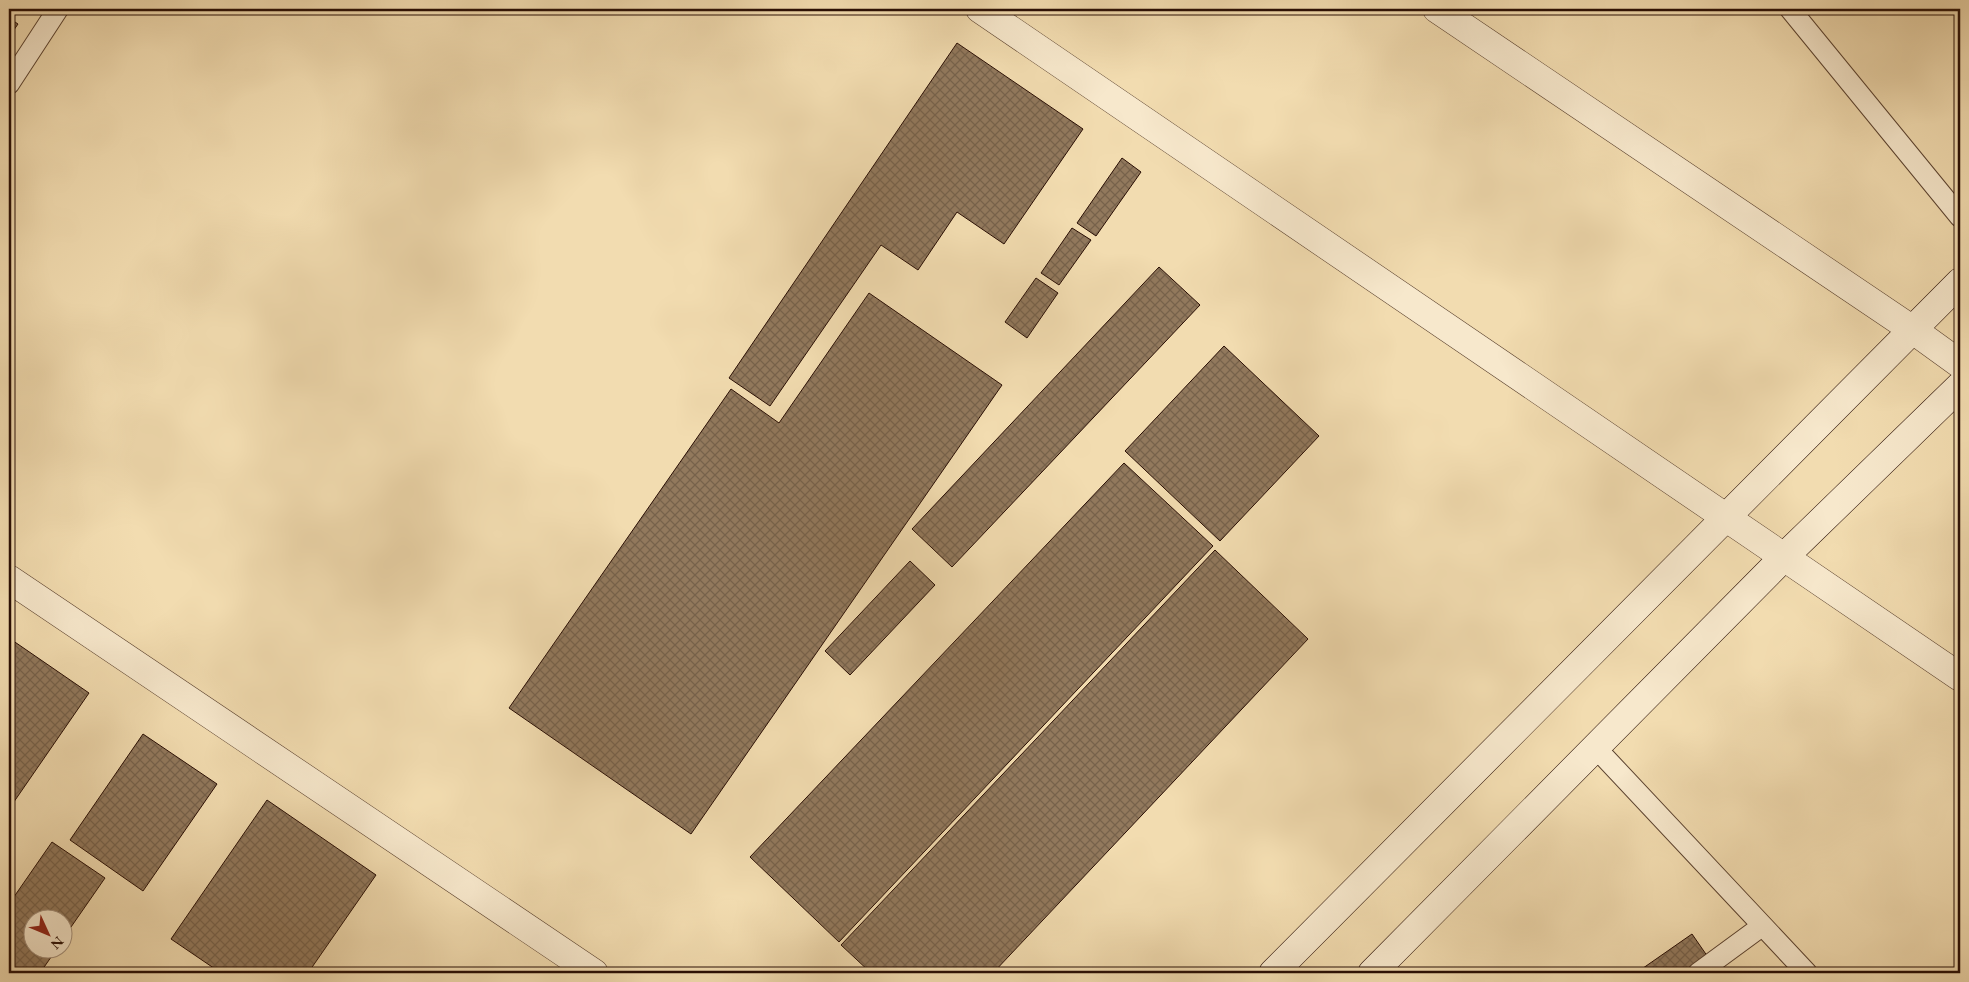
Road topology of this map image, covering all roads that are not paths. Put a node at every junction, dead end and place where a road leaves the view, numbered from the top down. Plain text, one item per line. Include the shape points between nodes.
1 (58, 9) edge
2 (980, 9) edge
3 (1436, 9) edge
4 (1790, 9) edge
5 (9, 84) edge
6 (1960, 217) edge
7 (1960, 282) edge
8 (1913, 330) junction
9 (1960, 364) edge
10 (1960, 386) edge
11 (1728, 517) junction
12 (1784, 557) junction
13 (9, 579) edge
14 (1960, 677) edge
15 (1595, 747) junction
16 (1762, 926) junction
17 (1709, 970) edge
18 (594, 973) edge
19 (1273, 973) edge
20 (1372, 973) edge
21 (1807, 973) edge

1 - 5 lane
2 - 11 street
3 - 8 street
4 - 6 lane
7 - 8 street
8 - 9 street
8 - 11 street
10 - 12 street
11 - 12 street
11 - 19 street
12 - 14 street
12 - 15 street
13 - 18 street
15 - 16 lane
15 - 20 street
16 - 17 lane
16 - 21 lane

